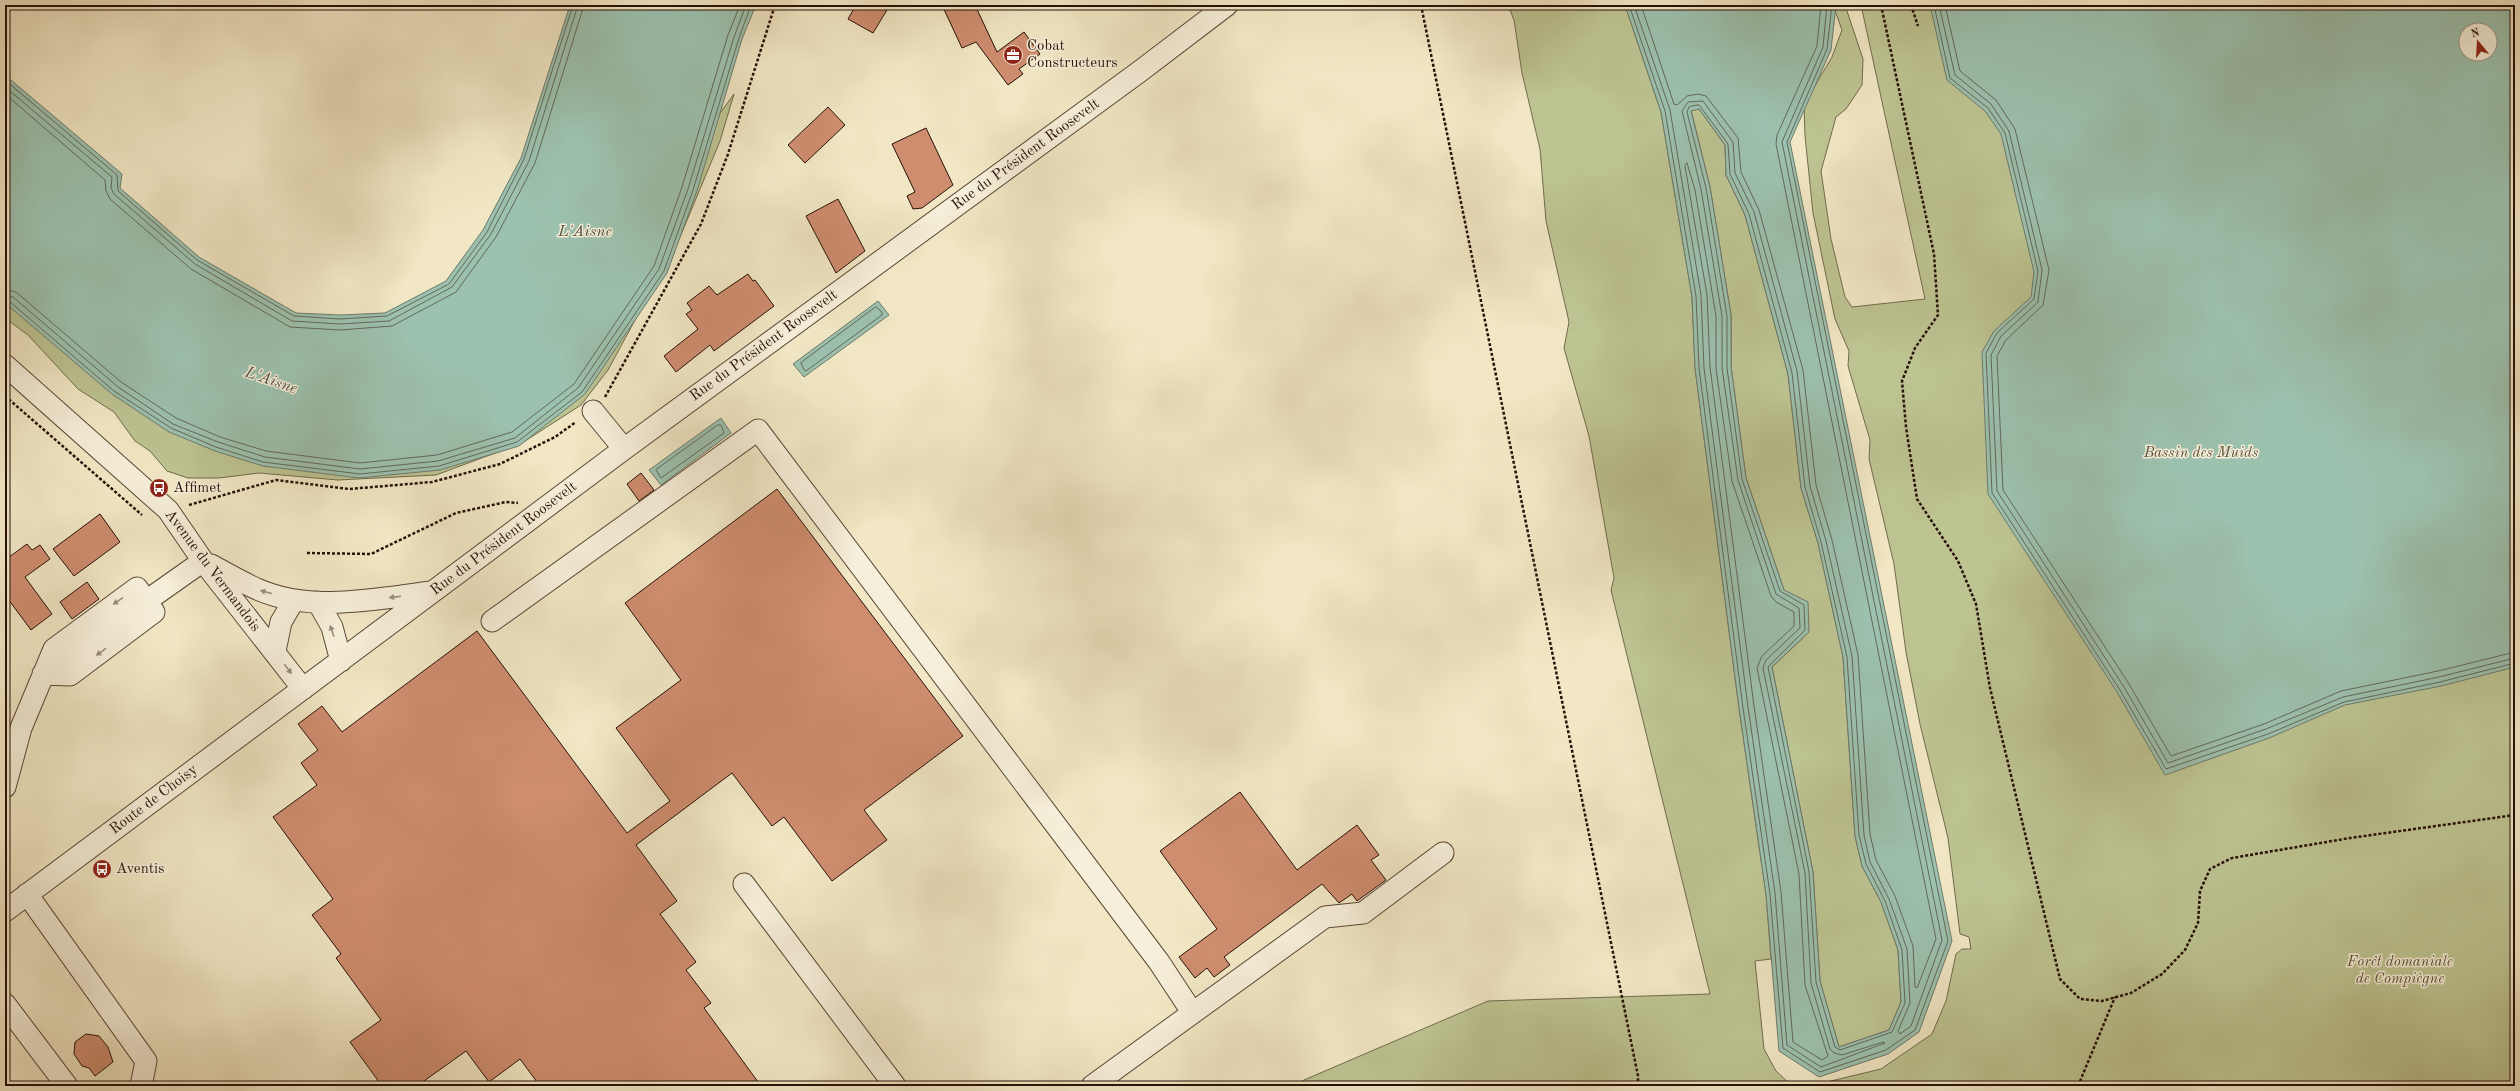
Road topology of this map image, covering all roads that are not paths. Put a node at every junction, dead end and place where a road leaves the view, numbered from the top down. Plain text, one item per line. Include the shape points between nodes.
1 (1227, 5) edge
2 (5, 365) edge
3 (593, 411) road end
4 (624, 449) junction
5 (203, 561) junction
6 (433, 592) junction
7 (294, 600) junction
8 (318, 602) junction
9 (492, 621) dead end
10 (275, 652) junction
11 (341, 661) junction
12 (303, 689) junction
13 (5, 787) edge
14 (1443, 853) dead end
15 (744, 884) dead end
16 (27, 894) junction
17 (5, 911) edge
18 (5, 1004) edge
19 (1192, 1012) junction
20 (67, 1086) edge
21 (141, 1086) edge
22 (895, 1086) edge
23 (1092, 1086) edge

1 - 4 street, Rue du Président Roosevelt
2 - 5 street, Avenue du Vermandois via 168,510
3 - 4 street
4 - 6 street, Rue du Président Roosevelt
7 -> 5 street via 258,590
5 - 10 street, Avenue du Vermandois
5 - 13 street via 43,674 21,728
6 -> 8 street via 363,601
6 - 11 street, Rue du Président Roosevelt
7 - 8 street
7 - 10 street via 281,622
11 -> 8 street via 332,627
9 - 19 street via 758,430 1159,962
10 -> 12 street, Avenue du Vermandois
11 - 12 street, Rue du Président Roosevelt
12 - 16 street, Route de Choisy
14 - 19 street via 1363,913 1325,916
15 - 22 street
16 - 17 street, Route de Choisy
16 - 21 street via 146,1061
18 - 20 street
19 - 23 street

